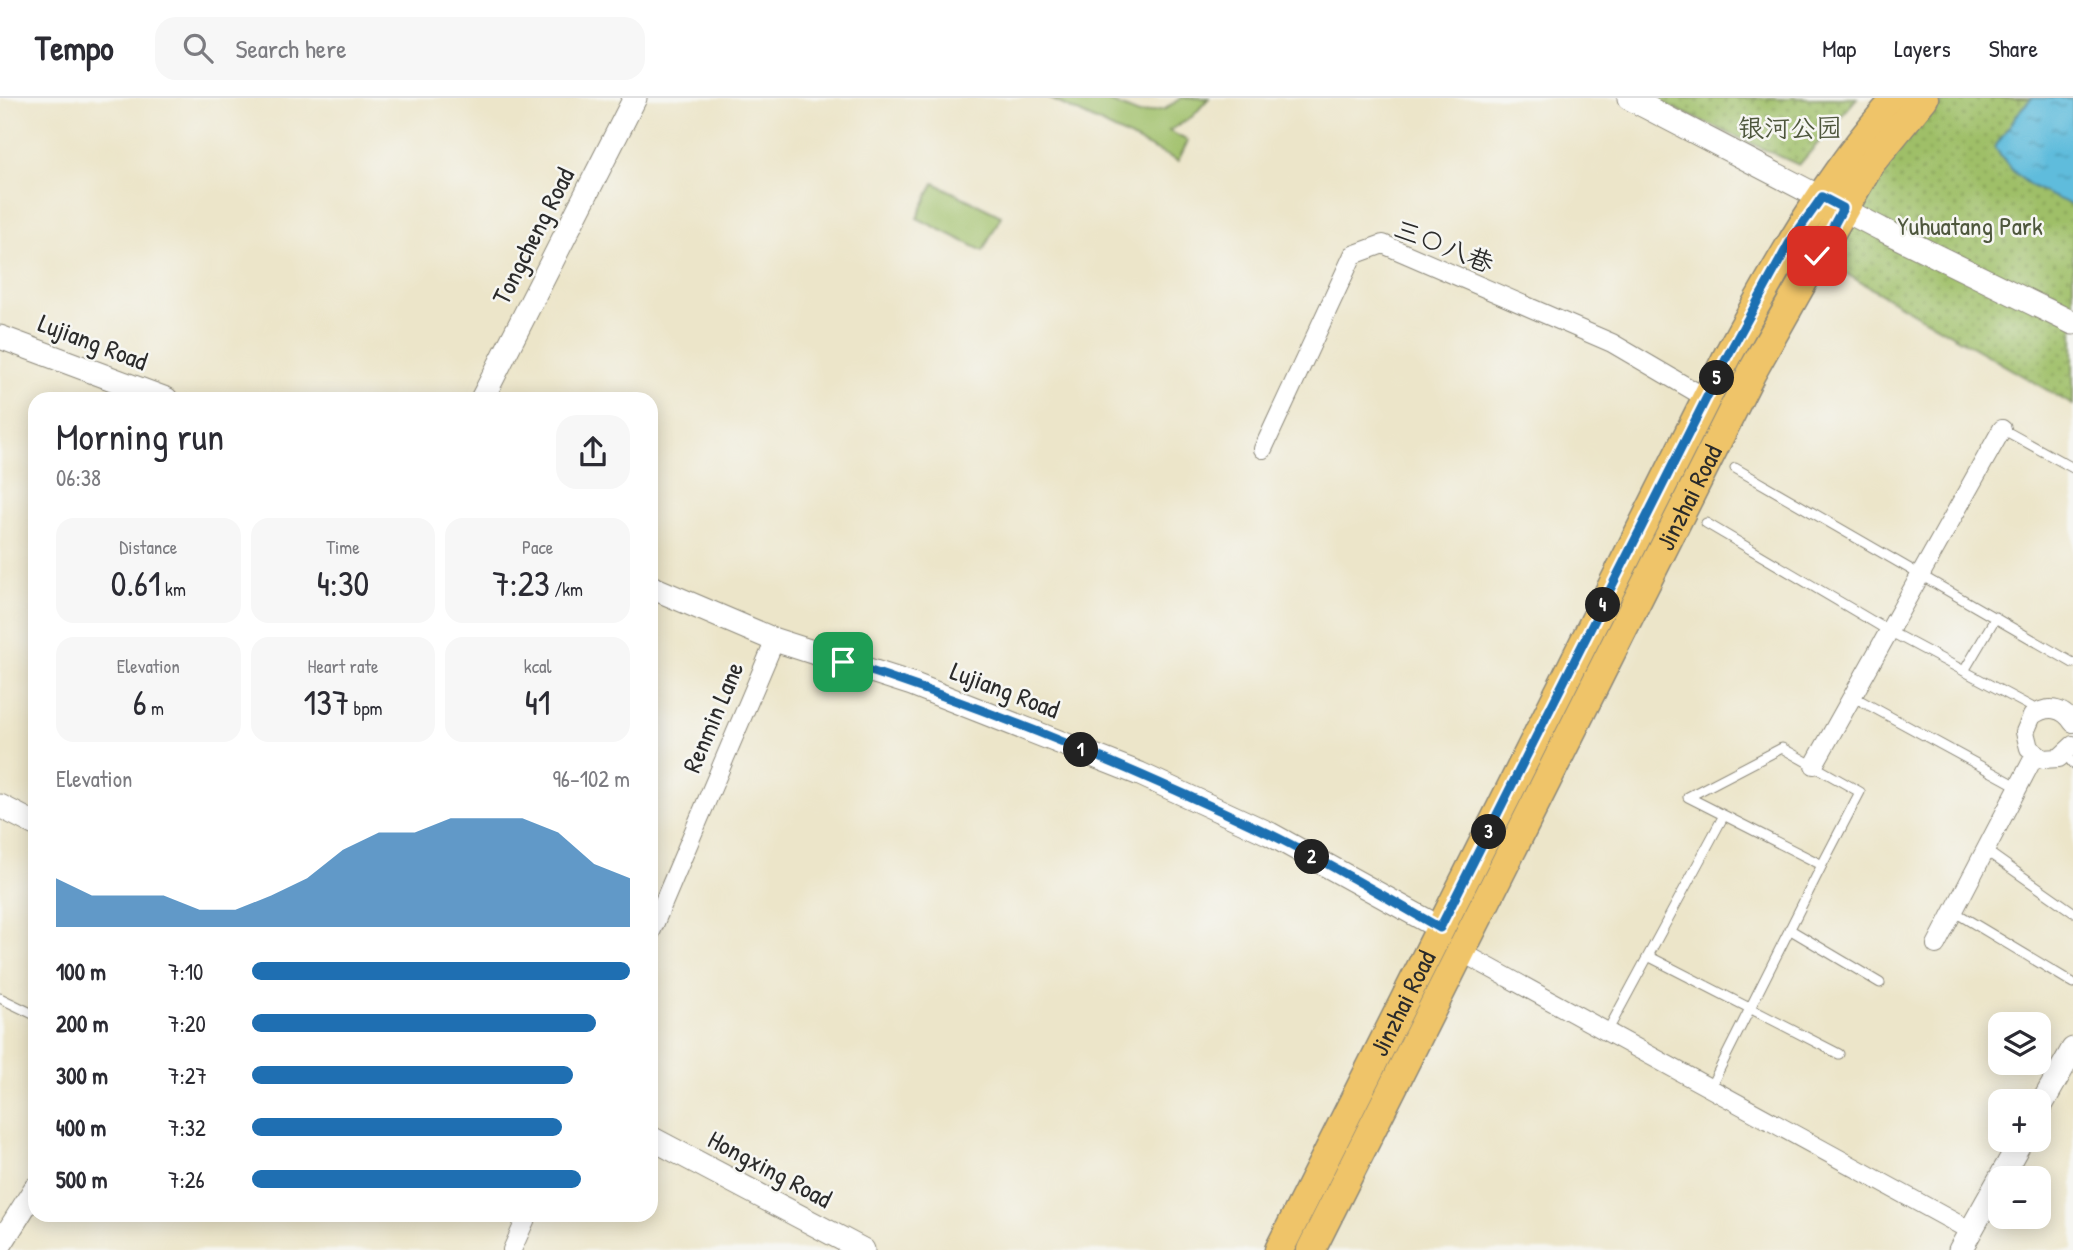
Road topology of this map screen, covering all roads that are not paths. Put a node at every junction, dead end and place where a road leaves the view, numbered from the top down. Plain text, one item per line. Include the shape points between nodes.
1 (618, 98) edge
2 (635, 98) edge
3 (1629, 98) edge
4 (1898, 98) edge
5 (1924, 98) edge
6 (1832, 202) junction
7 (2073, 323) edge
8 (0, 337) edge
9 (147, 392) edge
10 (471, 392) edge
11 (486, 392) edge
12 (1706, 398) junction
13 (2002, 429) joint
14 (1262, 449) dead end
15 (1735, 468) dead end
16 (2073, 468) edge
17 (1706, 523) dead end
18 (1919, 576) junction
19 (658, 590) edge
20 (1996, 617) junction
21 (1888, 631) junction
22 (775, 639) junction
23 (2073, 663) edge
24 (1965, 671) junction
25 (1852, 696) junction
26 (2039, 710) junction
27 (2072, 719) edge
28 (2071, 754) edge
29 (2035, 755) junction
30 (1814, 765) junction
31 (2019, 787) junction
32 (0, 806) edge
33 (1723, 817) junction
34 (28, 820) edge
35 (1985, 850) junction
36 (1822, 864) junction
37 (1954, 911) junction
38 (2073, 912) edge
39 (658, 915) edge
40 (1440, 928) junction
41 (1789, 929) junction
42 (1936, 944) dead end
43 (1648, 956) junction
44 (1474, 959) dead end
45 (1880, 983) dead end
46 (2073, 984) edge
47 (0, 998) edge
48 (1750, 1008) junction
49 (28, 1012) edge
50 (1607, 1032) junction
51 (2073, 1049) edge
52 (1839, 1054) dead end
53 (1710, 1088) junction
54 (2050, 1089) edge
55 (658, 1142) edge
56 (2015, 1152) edge
57 (28, 1200) edge
58 (29, 1222) edge
59 (524, 1222) edge
60 (1965, 1240) edge
61 (0, 1245) edge
62 (12, 1250) edge
63 (512, 1250) edge
64 (863, 1250) edge
65 (1279, 1250) edge
66 (1311, 1250) edge

1 - 10 street, Tongcheng Road
2 - 11 street, Tongcheng Road
3 - 6 street
4 - 6 main road, Jinzhai Road via 1853,150
5 - 6 main road, Jinzhai Road
6 - 7 street
6 - 12 main road, Jinzhai Road via 1790,242
6 - 66 main road, Jinzhai Road via 1752,372
8 - 9 street, Lujiang Road
12 - 14 street, 三〇八巷 via 1612,343 1383,244 1353,255
12 - 40 main road, Jinzhai Road
13 - 16 lane
13 - 18 street
15 - 18 lane
17 - 21 lane
18 - 20 lane
18 - 21 street
19 - 22 street, Lujiang Road
20 - 23 lane
20 - 24 lane
21 - 24 lane
21 - 25 street
22 - 39 street, Renmin Lane
22 - 40 street, Lujiang Road via 912,684 1140,774 1270,834
24 - 26 lane
25 - 30 street
25 - 31 lane
26 - 27 street via 2057,709
26 - 29 street via 2025,732
28 - 29 street via 2052,760
29 - 31 street
30 - 33 lane via 1782,747 1688,797
30 - 36 lane via 1860,792
31 - 35 street
32 - 34 street
33 - 36 lane
33 - 43 lane
35 - 37 street
35 - 38 lane
36 - 41 lane
37 - 42 street
37 - 46 lane
40 - 65 main road, Jinzhai Road
41 - 45 lane
41 - 48 lane
43 - 48 lane
43 - 50 lane
44 - 50 street
47 - 49 lane
48 - 52 lane
48 - 53 lane
50 - 53 street
51 - 54 street
53 - 60 street
55 - 64 street, Hongxing Road
56 - 60 street
57 - 61 street
58 - 62 street
59 - 63 street

